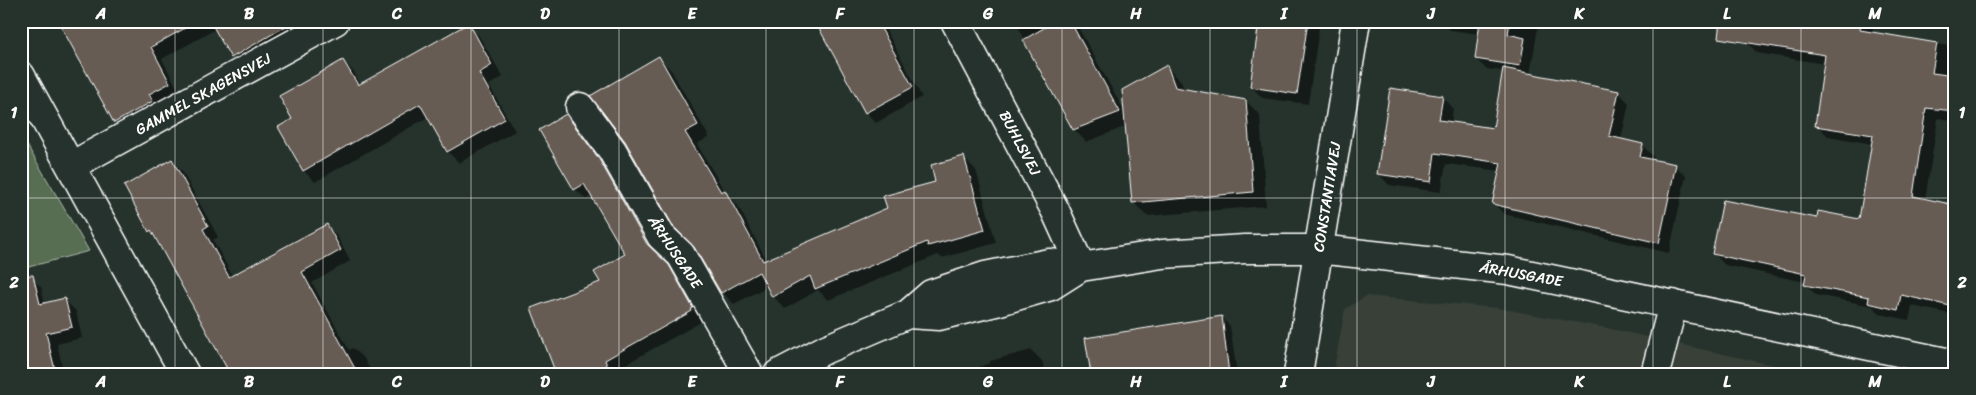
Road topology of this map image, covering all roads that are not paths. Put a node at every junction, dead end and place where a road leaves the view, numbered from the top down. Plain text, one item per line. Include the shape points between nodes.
1 (334, 21) edge
2 (955, 21) edge
3 (1356, 21) edge
4 (21, 76) edge
5 (580, 106) dead end
6 (71, 166) junction
7 (1318, 249) junction
8 (1081, 267) junction
9 (1673, 304) junction
10 (1955, 364) edge
11 (185, 374) edge
12 (749, 374) edge
13 (778, 374) edge
14 (1298, 374) edge
15 (1655, 374) edge

1 - 6 street, GAMMEL SKAGENSVEJ
2 - 8 street, BUHLSVEJ via 1055,210
3 - 7 street, CONSTANTIAVEJ
4 - 6 street
5 - 12 street, ÅRHUSGADE via 612,150 661,236 681,255
6 - 11 street
7 - 8 street, ÅRHUSGADE via 1245,248 1162,254
7 - 9 street, ÅRHUSGADE via 1508,270
7 - 14 street, CONSTANTIAVEJ
8 - 13 street, ÅRHUSGADE via 1051,286 996,302 939,316 908,314 826,349
9 - 10 street, ÅRHUSGADE
9 - 15 street

